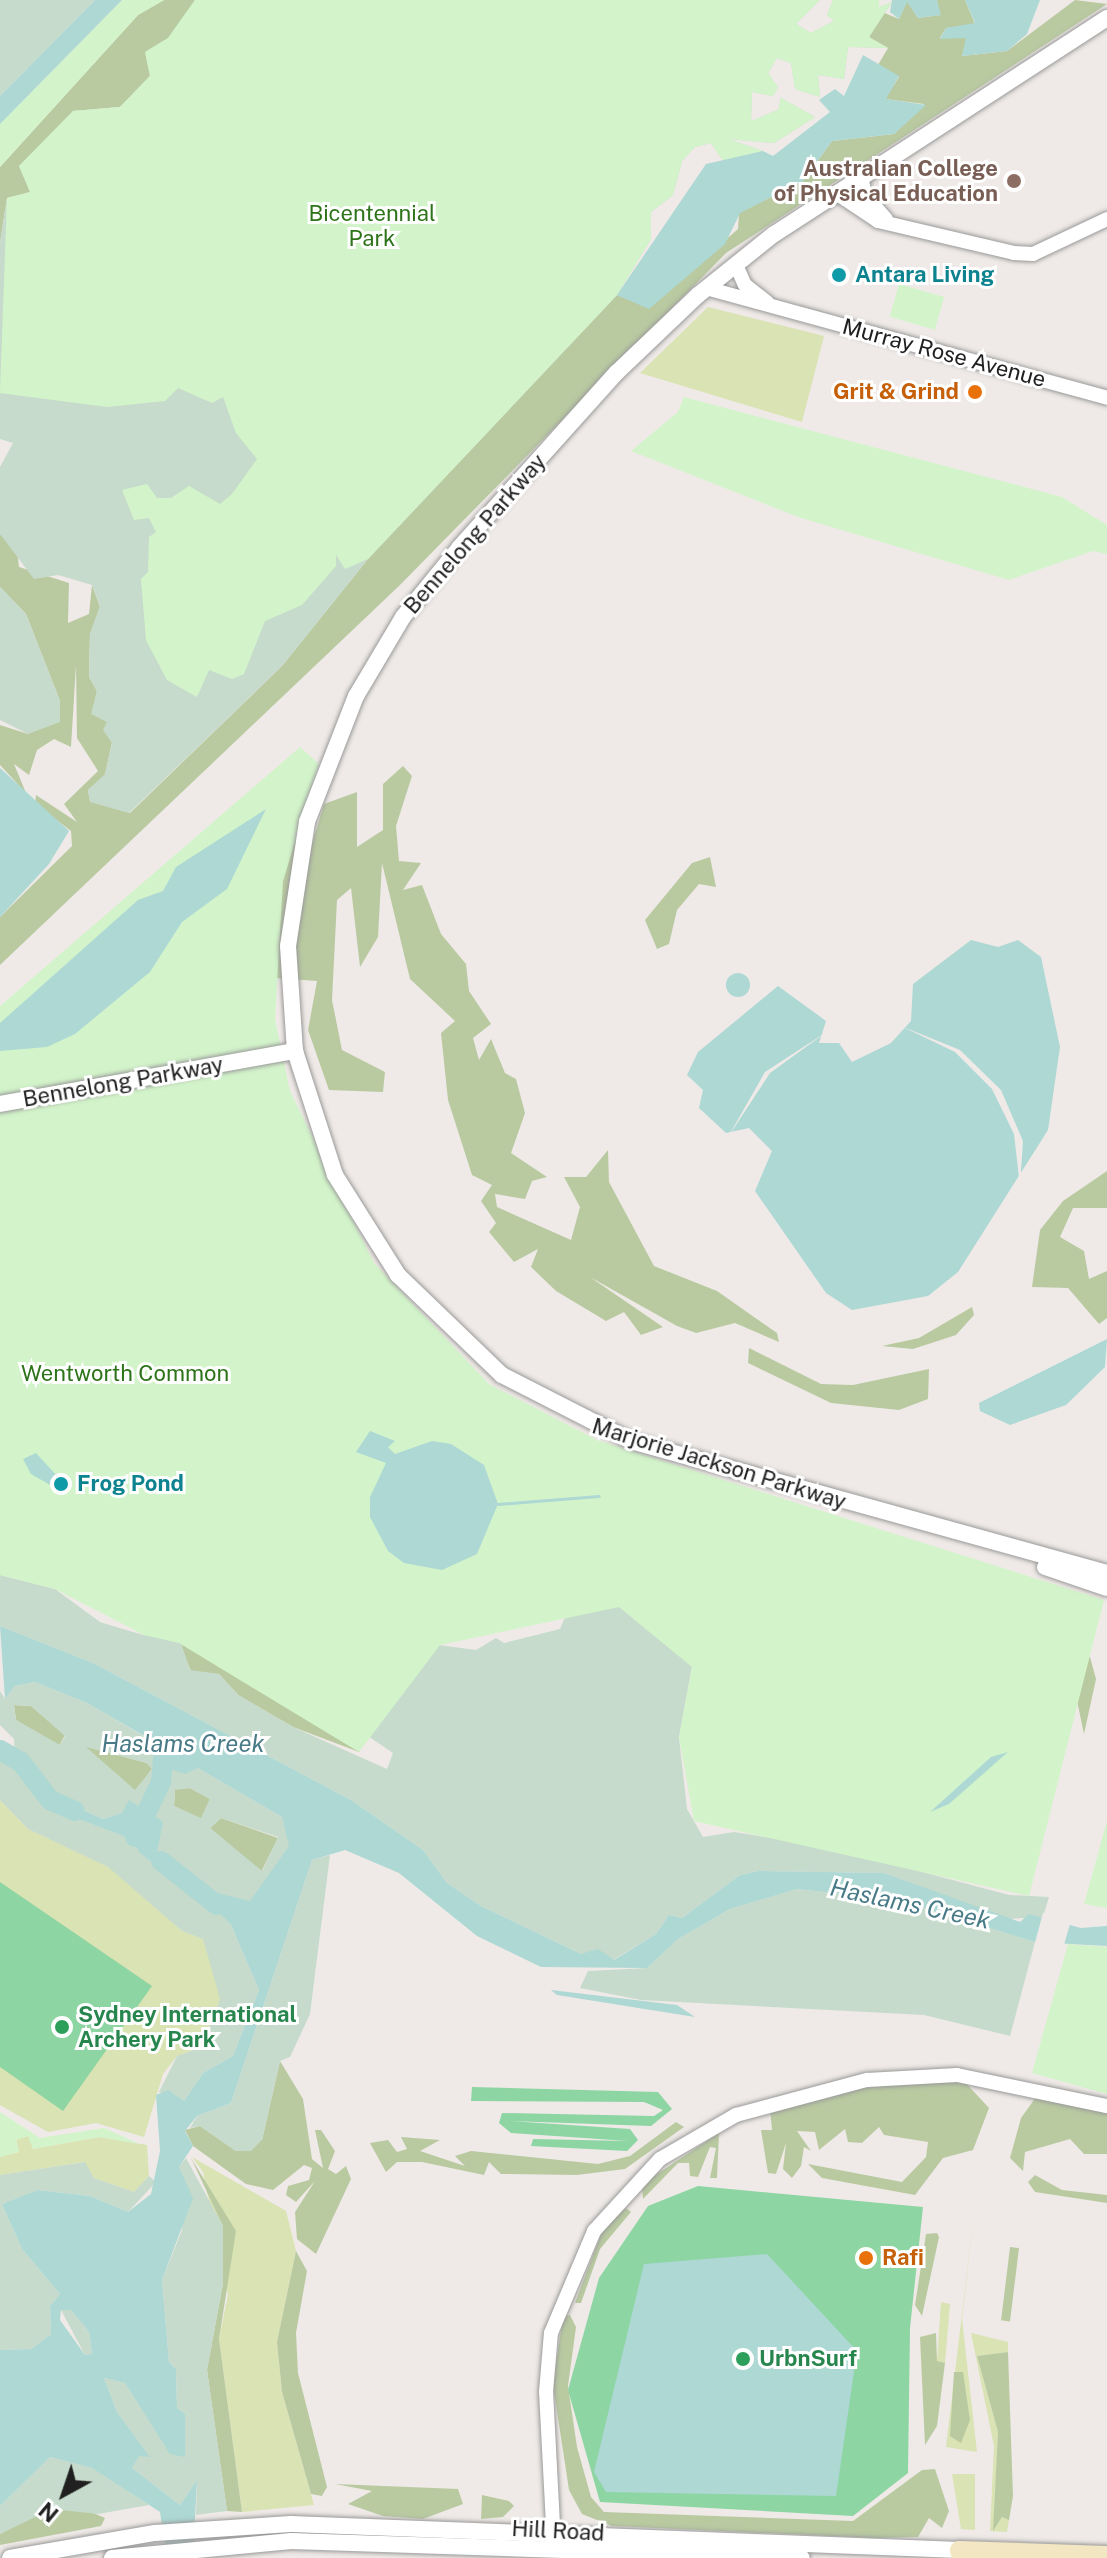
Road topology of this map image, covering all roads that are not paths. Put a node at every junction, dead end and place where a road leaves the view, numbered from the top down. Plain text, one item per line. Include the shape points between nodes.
1 (1107, 18) edge
2 (861, 177) junction
3 (836, 193) junction
4 (1107, 219) edge
5 (887, 220) junction
6 (736, 265) junction
7 (706, 288) junction
8 (781, 310) junction
9 (1107, 398) edge
10 (295, 1051) junction
11 (0, 1104) edge
12 (953, 1535) junction
13 (1107, 1573) edge
14 (1107, 1588) edge
15 (1107, 2106) edge
16 (554, 2540) junction
17 (960, 2554) edge
18 (982, 2554) edge
19 (1107, 2555) edge
20 (10, 2558) edge
21 (112, 2558) edge
22 (802, 2558) edge

1 - 2 street, Bennelong Parkway
2 - 3 street, Bennelong Parkway
2 - 5 street via 865,195
3 - 5 street
3 - 6 street, Bennelong Parkway
4 - 5 street via 1026,254
6 - 7 street, Bennelong Parkway
6 - 8 street, Murray Rose Avenue via 753,293
7 - 8 street, Murray Rose Avenue
7 - 10 street, Bennelong Parkway via 616,373 460,547 403,617 356,696 298,862 288,946
8 - 9 street, Murray Rose Avenue
10 - 11 street, Bennelong Parkway
10 - 12 street, Marjorie Jackson Parkway via 335,1175 368,1231 425,1306 502,1375 631,1441
12 - 13 street, Marjorie Jackson Parkway
12 - 14 street, Marjorie Jackson Parkway
15 - 16 street via 1042,2087 957,2075 867,2080 736,2115 660,2159 594,2231 551,2333 546,2392
16 - 17 street, Hill Road
16 - 20 street, Hill Road via 398,2523 202,2528
16 - 21 street, Hill Road via 291,2541
16 - 22 street, Hill Road
17 - 18 main road, Hill Road
18 - 19 main road, Hill Road

